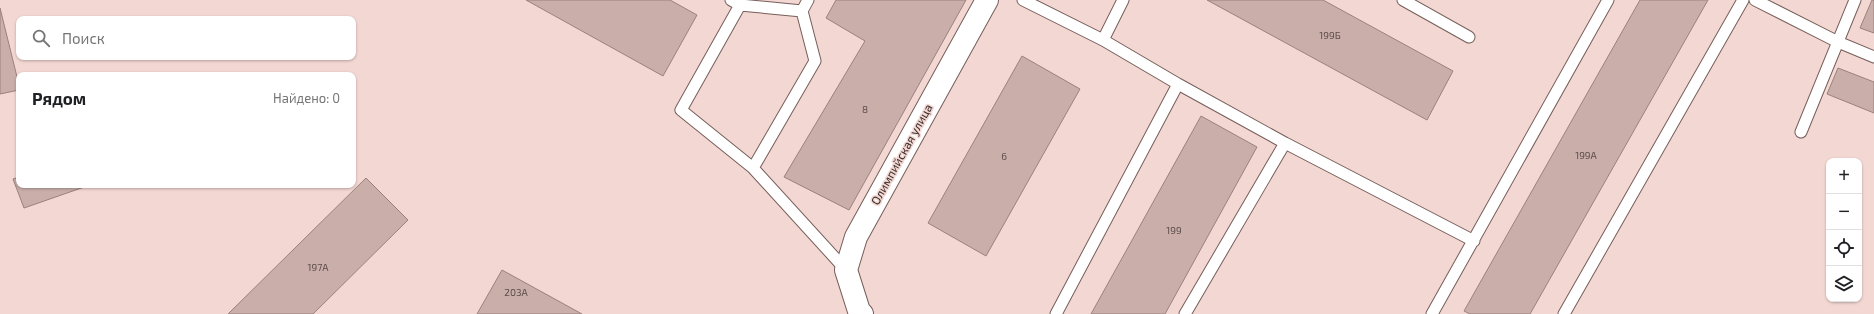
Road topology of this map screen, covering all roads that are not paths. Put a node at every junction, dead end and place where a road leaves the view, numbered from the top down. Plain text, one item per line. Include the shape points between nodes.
1 (808, 0) edge
2 (987, 0) edge
3 (1023, 0) edge
4 (1123, 0) edge
5 (1403, 0) edge
6 (1608, 0) edge
7 (1743, 0) edge
8 (1755, 0) edge
9 (1855, 0) edge
10 (736, 2) edge
11 (802, 11) junction
12 (1469, 37) dead end
13 (1103, 40) junction
14 (1838, 42) junction
15 (1874, 57) edge
16 (1178, 84) junction
17 (1801, 132) dead end
18 (1285, 143) junction
19 (753, 168) junction
20 (1474, 241) junction
21 (846, 270) junction
22 (862, 314) edge
23 (1056, 314) edge
24 (1186, 314) edge
25 (1432, 314) edge
26 (1564, 314) edge

1 - 11 lane
2 - 21 street, Олимпийская улица via 856,237
3 - 13 lane
4 - 13 lane
5 - 12 lane
6 - 20 lane
7 - 26 lane
8 - 14 lane
9 - 14 lane
10 - 11 lane
10 - 19 lane via 681,110
11 - 19 lane via 815,61
13 - 16 lane
14 - 15 lane
14 - 17 lane
16 - 18 lane
16 - 23 lane
18 - 20 lane
18 - 24 lane
19 - 21 lane
20 - 25 lane
21 - 22 street

